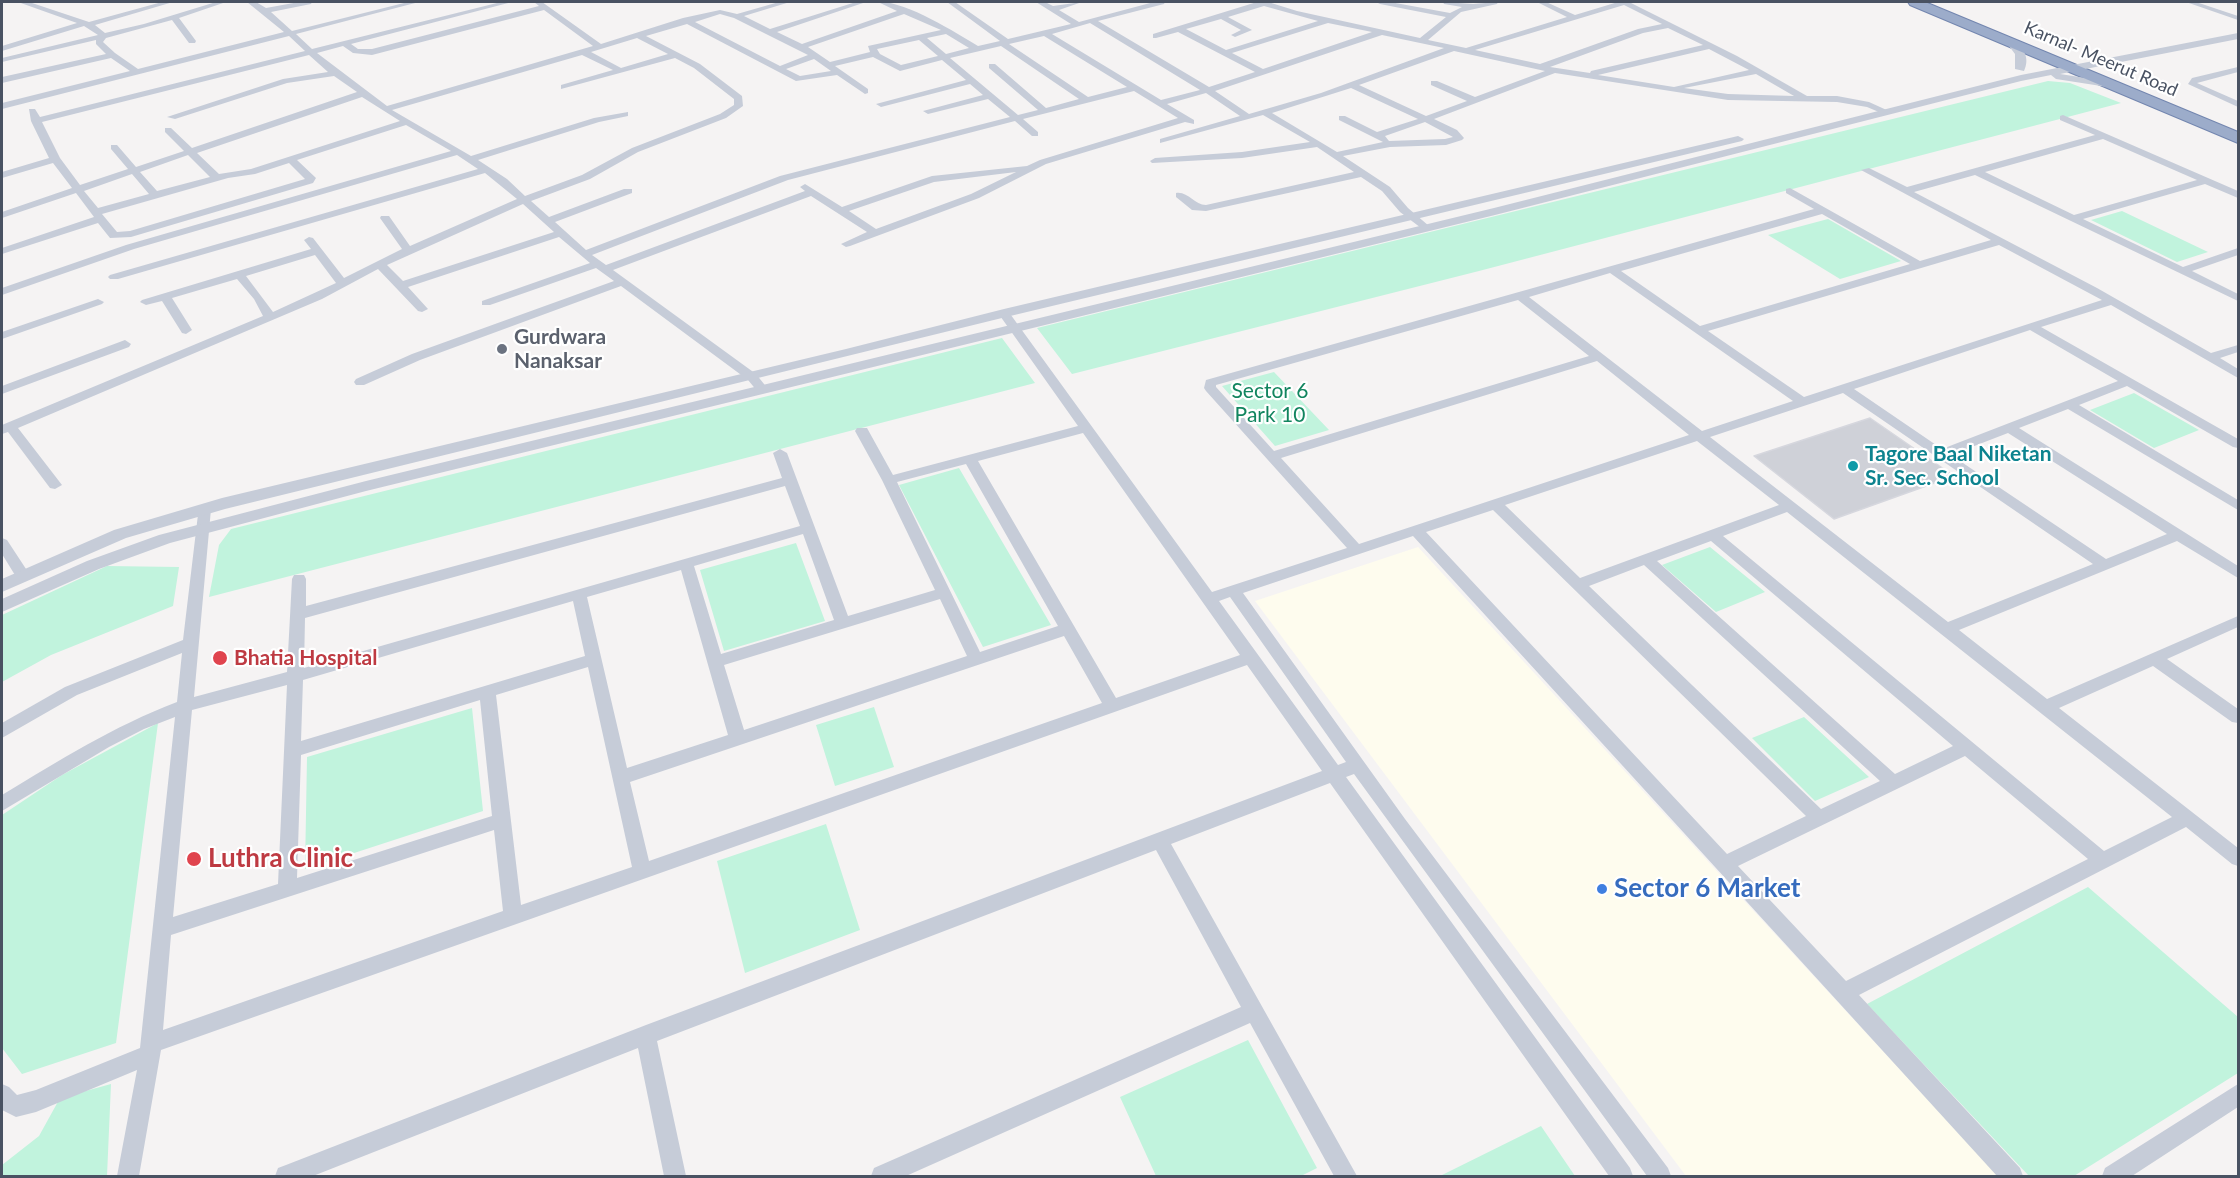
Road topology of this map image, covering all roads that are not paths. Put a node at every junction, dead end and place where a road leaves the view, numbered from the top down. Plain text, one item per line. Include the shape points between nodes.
1 (22, 2) edge
2 (169, 2) edge
3 (222, 2) edge
4 (251, 2) edge
5 (308, 2) edge
6 (415, 2) edge
7 (508, 2) edge
8 (537, 2) edge
9 (786, 2) edge
10 (862, 2) edge
11 (882, 2) edge
12 (951, 2) edge
13 (1040, 2) edge
14 (1078, 2) edge
15 (1161, 2) edge
16 (1263, 2) edge
17 (1380, 2) edge
18 (1447, 2) edge
19 (1494, 2) edge
20 (1541, 2) edge
21 (1624, 2) edge
22 (1915, 2) edge
23 (1930, 2) edge
24 (2190, 2) edge
25 (714, 4) dead end
26 (1471, 6) junction
27 (545, 7) junction
28 (1052, 9) junction
29 (265, 11) junction
30 (904, 11) junction
31 (708, 13) junction
32 (1450, 15) junction
33 (737, 16) junction
34 (1221, 16) junction
35 (1572, 16) junction
36 (174, 17) junction
37 (2238, 18) edge
38 (686, 20) junction
39 (1328, 20) junction
40 (1092, 21) junction
41 (935, 23) junction
42 (86, 24) junction
43 (1077, 24) junction
44 (2238, 24) edge
45 (1670, 25) junction
46 (1179, 29) junction
47 (854, 30) junction
48 (948, 31) junction
49 (768, 32) junction
50 (1382, 32) junction
51 (1045, 33) junction
52 (289, 34) junction
53 (865, 34) dead end
54 (637, 35) junction
55 (1235, 35) dead end
56 (103, 36) junction
57 (1156, 36) dead end
58 (2238, 36) edge
59 (922, 38) junction
60 (876, 39) dead end
61 (1423, 40) junction
62 (192, 41) dead end
63 (2011, 42) junction
64 (1004, 43) junction
65 (345, 44) junction
66 (598, 46) junction
67 (1710, 46) junction
68 (801, 47) junction
69 (1456, 47) junction
70 (2, 48) edge
71 (1467, 49) junction
72 (976, 50) junction
73 (582, 51) junction
74 (310, 52) junction
75 (1224, 53) junction
76 (112, 55) junction
77 (675, 55) junction
78 (816, 55) junction
79 (877, 55) junction
80 (944, 57) junction
81 (2, 60) edge
82 (2069, 63) junction
83 (830, 65) junction
84 (992, 66) dead end
85 (1541, 67) junction
86 (781, 68) junction
87 (2020, 69) junction
88 (621, 70) junction
89 (1554, 70) junction
90 (2238, 70) edge
91 (1757, 71) junction
92 (137, 72) junction
93 (839, 72) junction
94 (1262, 72) junction
95 (337, 73) junction
96 (1585, 75) junction
97 (2036, 75) junction
98 (2, 80) edge
99 (972, 81) junction
100 (1434, 83) dead end
101 (2114, 85) junction
102 (1351, 86) junction
103 (564, 87) dead end
104 (1134, 88) junction
105 (1668, 89) junction
106 (1209, 90) junction
107 (865, 91) dead end
108 (364, 93) junction
109 (988, 96) junction
110 (1803, 97) junction
111 (28, 100) junction
112 (1086, 100) junction
113 (1476, 101) junction
114 (1159, 103) junction
115 (881, 104) dead end
116 (2238, 104) edge
117 (1869, 105) junction
118 (2, 106) edge
119 (386, 109) junction
120 (1043, 110) junction
121 (928, 111) dead end
122 (1886, 112) junction
123 (1266, 113) junction
124 (625, 114) dead end
125 (172, 117) dead end
126 (1014, 117) junction
127 (1248, 118) junction
128 (1342, 118) dead end
129 (2062, 118) dead end
130 (1186, 119) junction
131 (1424, 120) junction
132 (36, 121) junction
133 (406, 122) junction
134 (168, 130) dead end
135 (1204, 130) junction
136 (2238, 130) edge
137 (1035, 134) dead end
138 (1379, 135) junction
139 (2103, 136) junction
140 (2238, 138) edge
141 (1163, 141) dead end
142 (1319, 144) junction
143 (1390, 144) junction
144 (114, 147) dead end
145 (188, 151) junction
146 (458, 152) junction
147 (1334, 155) junction
148 (55, 159) junction
149 (470, 159) junction
150 (291, 160) junction
151 (1155, 161) dead end
152 (1030, 167) junction
153 (2, 169) edge
154 (133, 170) junction
155 (486, 170) junction
156 (1866, 170) dead end
157 (1976, 171) junction
158 (13, 172) junction
159 (1360, 174) junction
160 (2, 176) edge
161 (790, 177) junction
162 (216, 178) junction
163 (2206, 181) junction
164 (78, 189) junction
165 (1905, 190) junction
166 (628, 191) dead end
167 (1790, 191) dead end
168 (812, 192) junction
169 (155, 195) junction
170 (1180, 195) dead end
171 (2238, 195) edge
172 (526, 199) junction
173 (1823, 210) junction
174 (840, 211) junction
175 (2, 215) edge
176 (99, 215) junction
177 (1411, 217) junction
178 (385, 218) dead end
179 (2074, 218) junction
180 (548, 220) junction
181 (1425, 228) junction
182 (562, 233) junction
183 (875, 234) junction
184 (309, 240) dead end
185 (2000, 241) junction
186 (846, 244) dead end
187 (2, 251) edge
188 (317, 251) junction
189 (408, 251) junction
190 (2238, 251) edge
191 (584, 254) junction
192 (380, 264) junction
193 (1919, 265) junction
194 (602, 266) junction
195 (1614, 271) junction
196 (2183, 271) junction
197 (238, 273) junction
198 (114, 277) dead end
199 (622, 282) junction
200 (343, 284) junction
201 (400, 286) junction
202 (2, 292) edge
203 (165, 296) junction
204 (1521, 296) junction
205 (2238, 298) edge
206 (2112, 301) junction
207 (98, 302) dead end
208 (146, 302) dead end
209 (486, 303) dead end
210 (422, 309) dead end
211 (1004, 313) junction
212 (270, 317) junction
213 (2031, 326) junction
214 (1016, 329) junction
215 (186, 330) dead end
216 (1698, 330) junction
217 (2, 336) edge
218 (125, 344) dead end
219 (2238, 348) edge
220 (1598, 357) junction
221 (2209, 358) junction
222 (2238, 374) edge
223 (752, 377) junction
224 (2128, 381) junction
225 (360, 382) dead end
226 (1844, 388) junction
227 (762, 389) junction
228 (2, 390) edge
229 (1803, 402) junction
230 (2069, 404) junction
231 (6, 428) edge
232 (1088, 428) junction
233 (2010, 428) junction
234 (862, 431) dead end
235 (1701, 437) junction
236 (2238, 444) edge
237 (780, 453) dead end
238 (1941, 454) junction
239 (1271, 456) junction
240 (970, 459) junction
241 (790, 480) junction
242 (889, 480) junction
243 (55, 485) dead end
244 (1495, 504) junction
245 (1791, 506) junction
246 (2238, 506) edge
247 (204, 509) junction
248 (808, 528) junction
249 (201, 529) junction
250 (1416, 530) junction
251 (1713, 535) junction
252 (2179, 535) junction
253 (2, 543) edge
254 (1357, 550) junction
255 (1646, 559) junction
256 (686, 563) junction
257 (2104, 565) junction
258 (2238, 573) edge
259 (23, 576) junction
260 (299, 579) dead end
261 (1578, 584) junction
262 (2, 586) edge
263 (1233, 591) junction
264 (579, 593) junction
265 (943, 593) junction
266 (1208, 599) junction
267 (2, 606) edge
268 (298, 614) junction
269 (2238, 621) edge
270 (843, 623) junction
271 (1066, 629) junction
272 (1947, 629) junction
273 (191, 643) junction
274 (1250, 658) junction
275 (594, 659) junction
276 (976, 659) junction
277 (2155, 659) junction
278 (715, 662) junction
279 (296, 676) junction
280 (487, 692) junction
281 (185, 705) junction
282 (1112, 706) junction
283 (2046, 707) junction
284 (2238, 717) edge
285 (2, 731) edge
286 (738, 739) junction
287 (1967, 747) junction
288 (292, 751) junction
289 (1358, 765) junction
290 (1332, 775) junction
291 (620, 778) junction
292 (1893, 782) junction
293 (2, 804) edge
294 (1819, 818) junction
295 (2187, 818) junction
296 (502, 820) junction
297 (1160, 840) junction
298 (2238, 858) edge
299 (2103, 861) junction
300 (1724, 864) junction
301 (642, 872) junction
302 (287, 889) junction
303 (513, 917) junction
304 (162, 929) junction
305 (1843, 993) junction
306 (1254, 1011) junction
307 (646, 1035) junction
308 (150, 1049) junction
309 (2, 1095) edge
310 (2238, 1095) edge
311 (1341, 1175) edge
312 (128, 1176) edge
313 (286, 1176) edge
314 (675, 1176) edge
315 (882, 1176) edge
316 (1622, 1176) edge
317 (1660, 1176) edge
318 (2012, 1176) edge
319 (2112, 1176) edge

1 - 42 street
2 - 42 street
3 - 36 street
4 - 29 street
5 - 29 street
6 - 52 street
7 - 65 street
8 - 27 street
9 - 33 street
10 - 49 street
11 - 30 street
12 - 64 street
13 - 28 street
14 - 28 street
15 - 40 street
16 - 34 street
16 - 39 street
17 - 32 street
18 - 26 street
19 - 26 street
20 - 35 street
21 - 35 street
21 - 45 street
22 - 63 highway, Karnal- Meerut Road
23 - 82 highway
24 - 37 street
25 - 31 street
26 - 32 street
27 - 65 street via 372,52 356,51
27 - 66 street
28 - 43 street
29 - 52 street
30 - 41 street
30 - 47 street
31 - 33 street
31 - 38 street
32 - 61 street
33 - 49 street
34 - 46 street
34 - 55 street via 1248,30
35 - 71 street
36 - 56 street
36 - 62 street
38 - 54 street
38 - 86 street
39 - 50 street
39 - 75 street
40 - 43 street
40 - 106 street
41 - 48 street
41 - 60 street
42 - 56 street
42 - 70 street
43 - 51 street
44 - 82 street
45 - 67 street
45 - 85 street
46 - 57 street
46 - 75 street
47 - 53 street
47 - 68 street
48 - 59 street
48 - 72 street
49 - 68 street
50 - 61 street
50 - 94 street
51 - 64 street
51 - 104 street
52 - 74 street
52 - 92 street
54 - 66 street
54 - 77 street
56 - 76 street via 99,42
56 - 81 street
58 - 82 street
59 - 79 street via 871,48
59 - 80 street
61 - 69 street
63 - 82 highway, Karnal- Meerut Road
63 - 87 street via 2023,59
64 - 72 street
64 - 112 street
65 - 74 street
66 - 73 street
67 - 91 street
67 - 96 street
68 - 78 street
69 - 71 street
69 - 102 street
71 - 85 street
72 - 80 street
73 - 88 street
73 - 119 street
74 - 95 street
74 - 132 street
75 - 94 street
76 - 92 street
76 - 98 street
77 - 88 street
77 - 172 street via 697,66 739,98 738,106 723,116 635,150 586,177
78 - 83 street
78 - 86 street
79 - 80 street via 900,69
79 - 83 street
80 - 99 street
82 - 87 street
82 - 97 street
82 - 101 highway, Karnal- Meerut Road
82 - 136 highway
83 - 93 street
84 - 120 street
85 - 89 street
86 - 93 street via 802,79
87 - 117 street
88 - 103 street
89 - 96 street
89 - 113 street
90 - 116 street via 2192,84
91 - 105 street
91 - 110 street
92 - 111 street
93 - 107 street
94 - 106 street
95 - 108 street
95 - 125 street via 285,81
96 - 105 street
97 - 101 street
97 - 122 street
99 - 109 street
99 - 115 street
100 - 113 street
101 - 140 highway, Karnal- Meerut Road
102 - 123 street
102 - 131 street
104 - 112 street
104 - 114 street
105 - 110 street via 1728,98
106 - 114 street
106 - 127 street
108 - 119 street
108 - 145 street
109 - 121 street
109 - 126 street
110 - 117 street
111 - 118 street
111 - 132 street
112 - 120 street
113 - 131 street
114 - 130 street
117 - 122 street
117 - 177 street
119 - 133 street
120 - 126 street
122 - 181 street
123 - 127 street
123 - 142 street
124 - 149 street
126 - 137 street
126 - 161 street
127 - 135 street
128 - 138 street
129 - 139 street
130 - 135 street
130 - 152 street
131 - 138 street
131 - 143 street via 1454,132 1459,138
132 - 148 street
133 - 146 street
133 - 150 street
134 - 145 street
135 - 141 street
138 - 143 street
139 - 157 street
139 - 163 street
142 - 147 street
142 - 151 street via 1242,155
143 - 147 street
144 - 154 street
145 - 154 street
145 - 162 street
146 - 149 street
146 - 202 street via 130,246
147 - 159 street
148 - 158 street
148 - 164 street
149 - 155 street
150 - 162 street
150 - 176 street via 311,178 309,182 124,236 114,236
152 - 174 street via 932,179
152 - 183 street via 982,193
153 - 158 street
154 - 164 street
154 - 169 street
155 - 172 street
155 - 198 street
156 - 165 street
157 - 165 street
157 - 179 street
158 - 160 street
159 - 170 street via 1206,208 1194,206
159 - 177 street via 1386,189
161 - 168 street
161 - 191 street
162 - 169 street
163 - 171 street
163 - 179 street
164 - 175 street
164 - 176 street
165 - 185 street
166 - 180 street
167 - 173 street
168 - 174 street
168 - 194 street
169 - 176 street
172 - 180 street
172 - 189 street
173 - 193 street
173 - 195 street
174 - 183 street
176 - 187 street
177 - 181 street
177 - 211 street
178 - 189 street
179 - 196 street
180 - 182 street
181 - 214 street
182 - 191 street
182 - 201 street
183 - 186 street
184 - 188 street
185 - 193 street
185 - 206 street
188 - 197 street
188 - 200 street
189 - 192 street
190 - 196 street
191 - 194 street
192 - 200 street
192 - 201 street
193 - 216 street
194 - 199 street
194 - 209 street
195 - 204 street
195 - 216 street
196 - 205 street
197 - 203 street
197 - 212 street
199 - 223 street
199 - 225 street via 416,357
200 - 212 street
201 - 210 street
203 - 208 street
203 - 215 street
204 - 220 street
204 - 239 street via 1210,383 1209,388
206 - 213 street
206 - 221 street
207 - 217 street
211 - 214 street
211 - 223 street
212 - 231 street
213 - 224 street
213 - 226 street
214 - 227 street
214 - 232 street
216 - 229 street
218 - 228 street
219 - 221 street
220 - 235 street
220 - 239 street
221 - 222 street
223 - 227 street
223 - 247 street
224 - 230 street
224 - 236 street
226 - 229 street
226 - 238 street
227 - 249 street
229 - 235 street
230 - 233 street
230 - 246 street
231 - 243 street
232 - 240 street
232 - 266 street
233 - 238 street
233 - 252 street
234 - 242 street
235 - 244 street
235 - 245 street
237 - 241 street
238 - 257 street
239 - 254 street
240 - 242 street
240 - 271 street
241 - 248 street
241 - 268 street
242 - 265 street
244 - 250 street
244 - 261 street
245 - 251 street
245 - 272 street
247 - 249 street
247 - 259 street via 120,534
248 - 256 street
248 - 270 street
249 - 267 street via 103,561
249 - 273 street
250 - 254 street
250 - 300 street
251 - 255 street
251 - 287 street
252 - 257 street
252 - 258 street
253 - 259 street
254 - 263 street
255 - 261 street
255 - 292 street
256 - 264 street
256 - 278 street
257 - 272 street
259 - 262 street
260 - 268 street
261 - 294 street
263 - 266 street
263 - 289 street
264 - 275 street
264 - 279 street
265 - 270 street
265 - 276 street
266 - 274 street
268 - 279 street
269 - 277 street
270 - 278 street
271 - 276 street
271 - 282 street
272 - 283 street
273 - 281 street
273 - 285 street via 71,691
274 - 282 street
274 - 290 street
275 - 280 street
275 - 291 street
276 - 286 street
277 - 283 street
277 - 284 street
278 - 286 street
279 - 281 street
279 - 288 street
280 - 288 street
280 - 296 street
281 - 293 street via 103,742
281 - 304 street
282 - 301 street
283 - 295 street
286 - 291 street
287 - 292 street
287 - 299 street
288 - 302 street
289 - 290 street
289 - 317 street
290 - 297 street
290 - 316 street
291 - 301 street
292 - 294 street
294 - 300 street
295 - 298 street
295 - 299 street
296 - 302 street
296 - 303 street
297 - 306 street
297 - 307 street
299 - 305 street
300 - 305 street
301 - 303 street
302 - 304 street
303 - 308 street
304 - 308 street
305 - 318 street
306 - 311 street
306 - 315 street
307 - 313 street
307 - 314 street
308 - 309 street via 36,1101 16,1106
308 - 312 street
310 - 319 street

